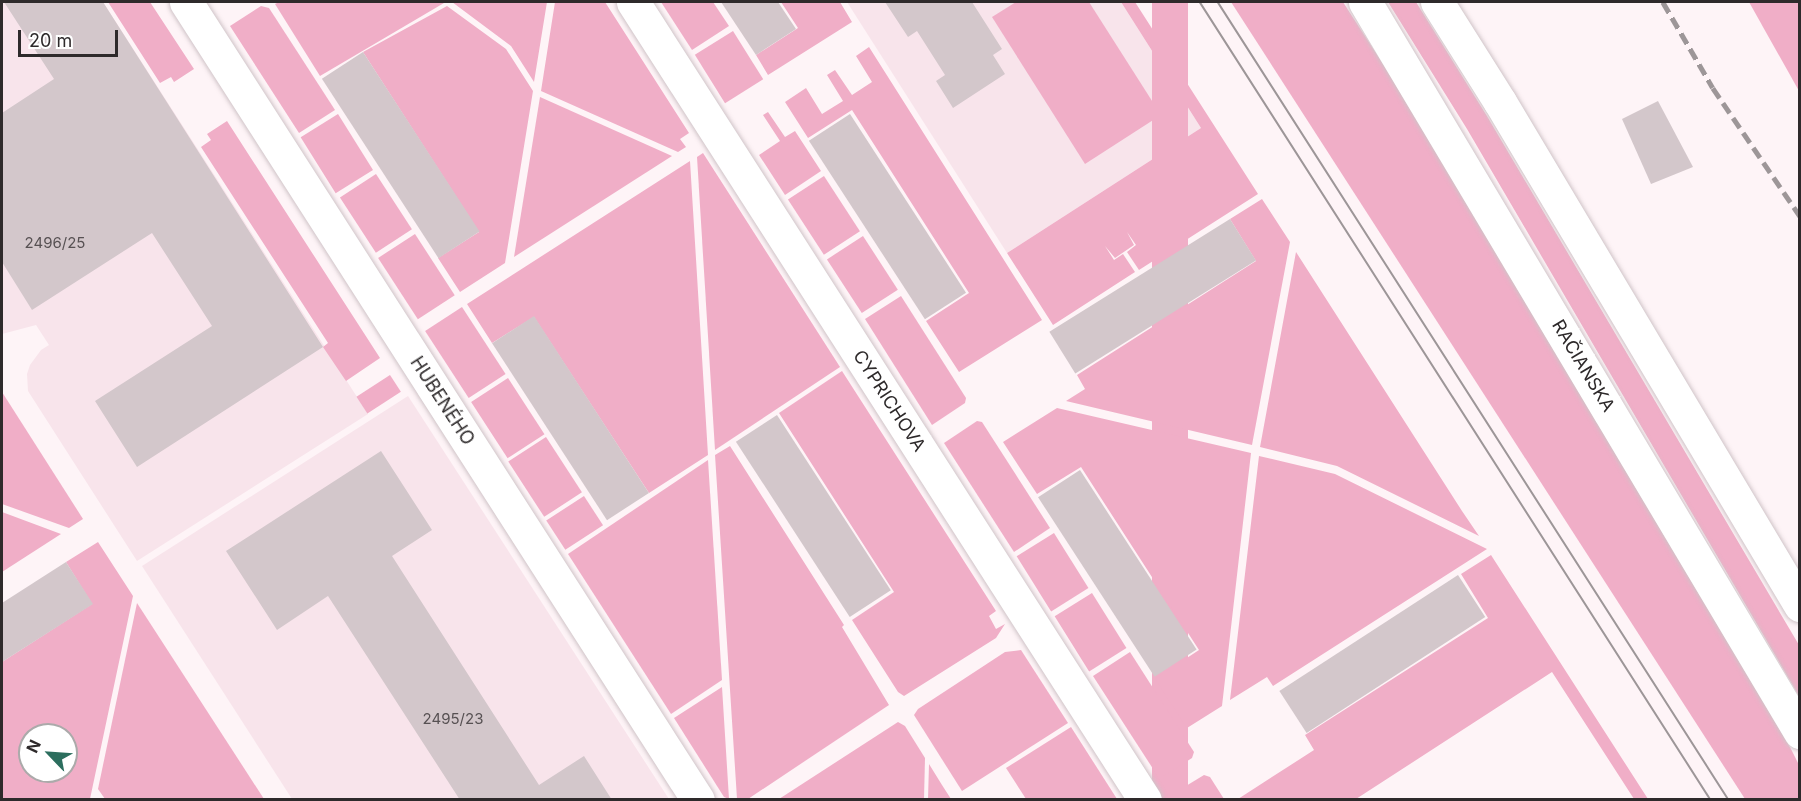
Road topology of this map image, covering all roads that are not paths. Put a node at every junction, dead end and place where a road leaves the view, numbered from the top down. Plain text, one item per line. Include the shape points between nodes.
1 (186, 2) edge
2 (633, 2) edge
3 (1365, 2) edge
4 (1437, 2) edge
5 (1800, 605) edge
6 (1800, 732) edge
7 (698, 800) edge
8 (1145, 800) edge

1 - 7 street, HUBENÉHO
2 - 8 street, CYPRICHOVA
3 - 6 street, RAČIANSKA
4 - 5 street

